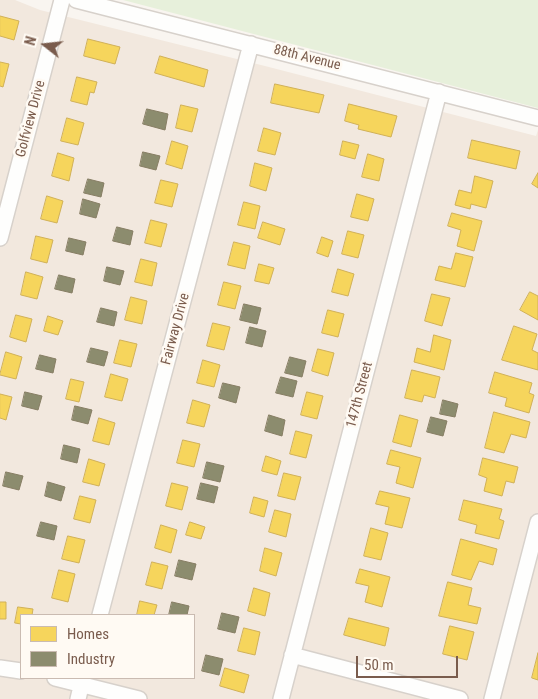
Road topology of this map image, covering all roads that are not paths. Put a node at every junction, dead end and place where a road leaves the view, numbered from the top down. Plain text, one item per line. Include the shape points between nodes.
1 (62, 0) edge
2 (76, 0) edge
3 (251, 44) junction
4 (439, 92) junction
5 (538, 118) edge
6 (0, 238) edge
7 (538, 525) edge
8 (100, 614) edge
9 (292, 655) junction
10 (0, 668) edge
11 (20, 671) edge
12 (64, 679) edge
13 (83, 681) edge
14 (78, 699) edge
15 (139, 699) edge
16 (281, 699) edge
17 (460, 699) edge
18 (492, 699) edge

1 - 6 street, Golfview Drive
2 - 3 street, 88th Avenue
3 - 4 street, 88th Avenue
3 - 8 street, Fairway Drive
4 - 5 street, 88th Avenue
4 - 9 street, 147th Street
7 - 18 street
9 - 16 street, 147th Street
9 - 17 street
10 - 11 street
12 - 13 street
13 - 14 street
13 - 15 street

